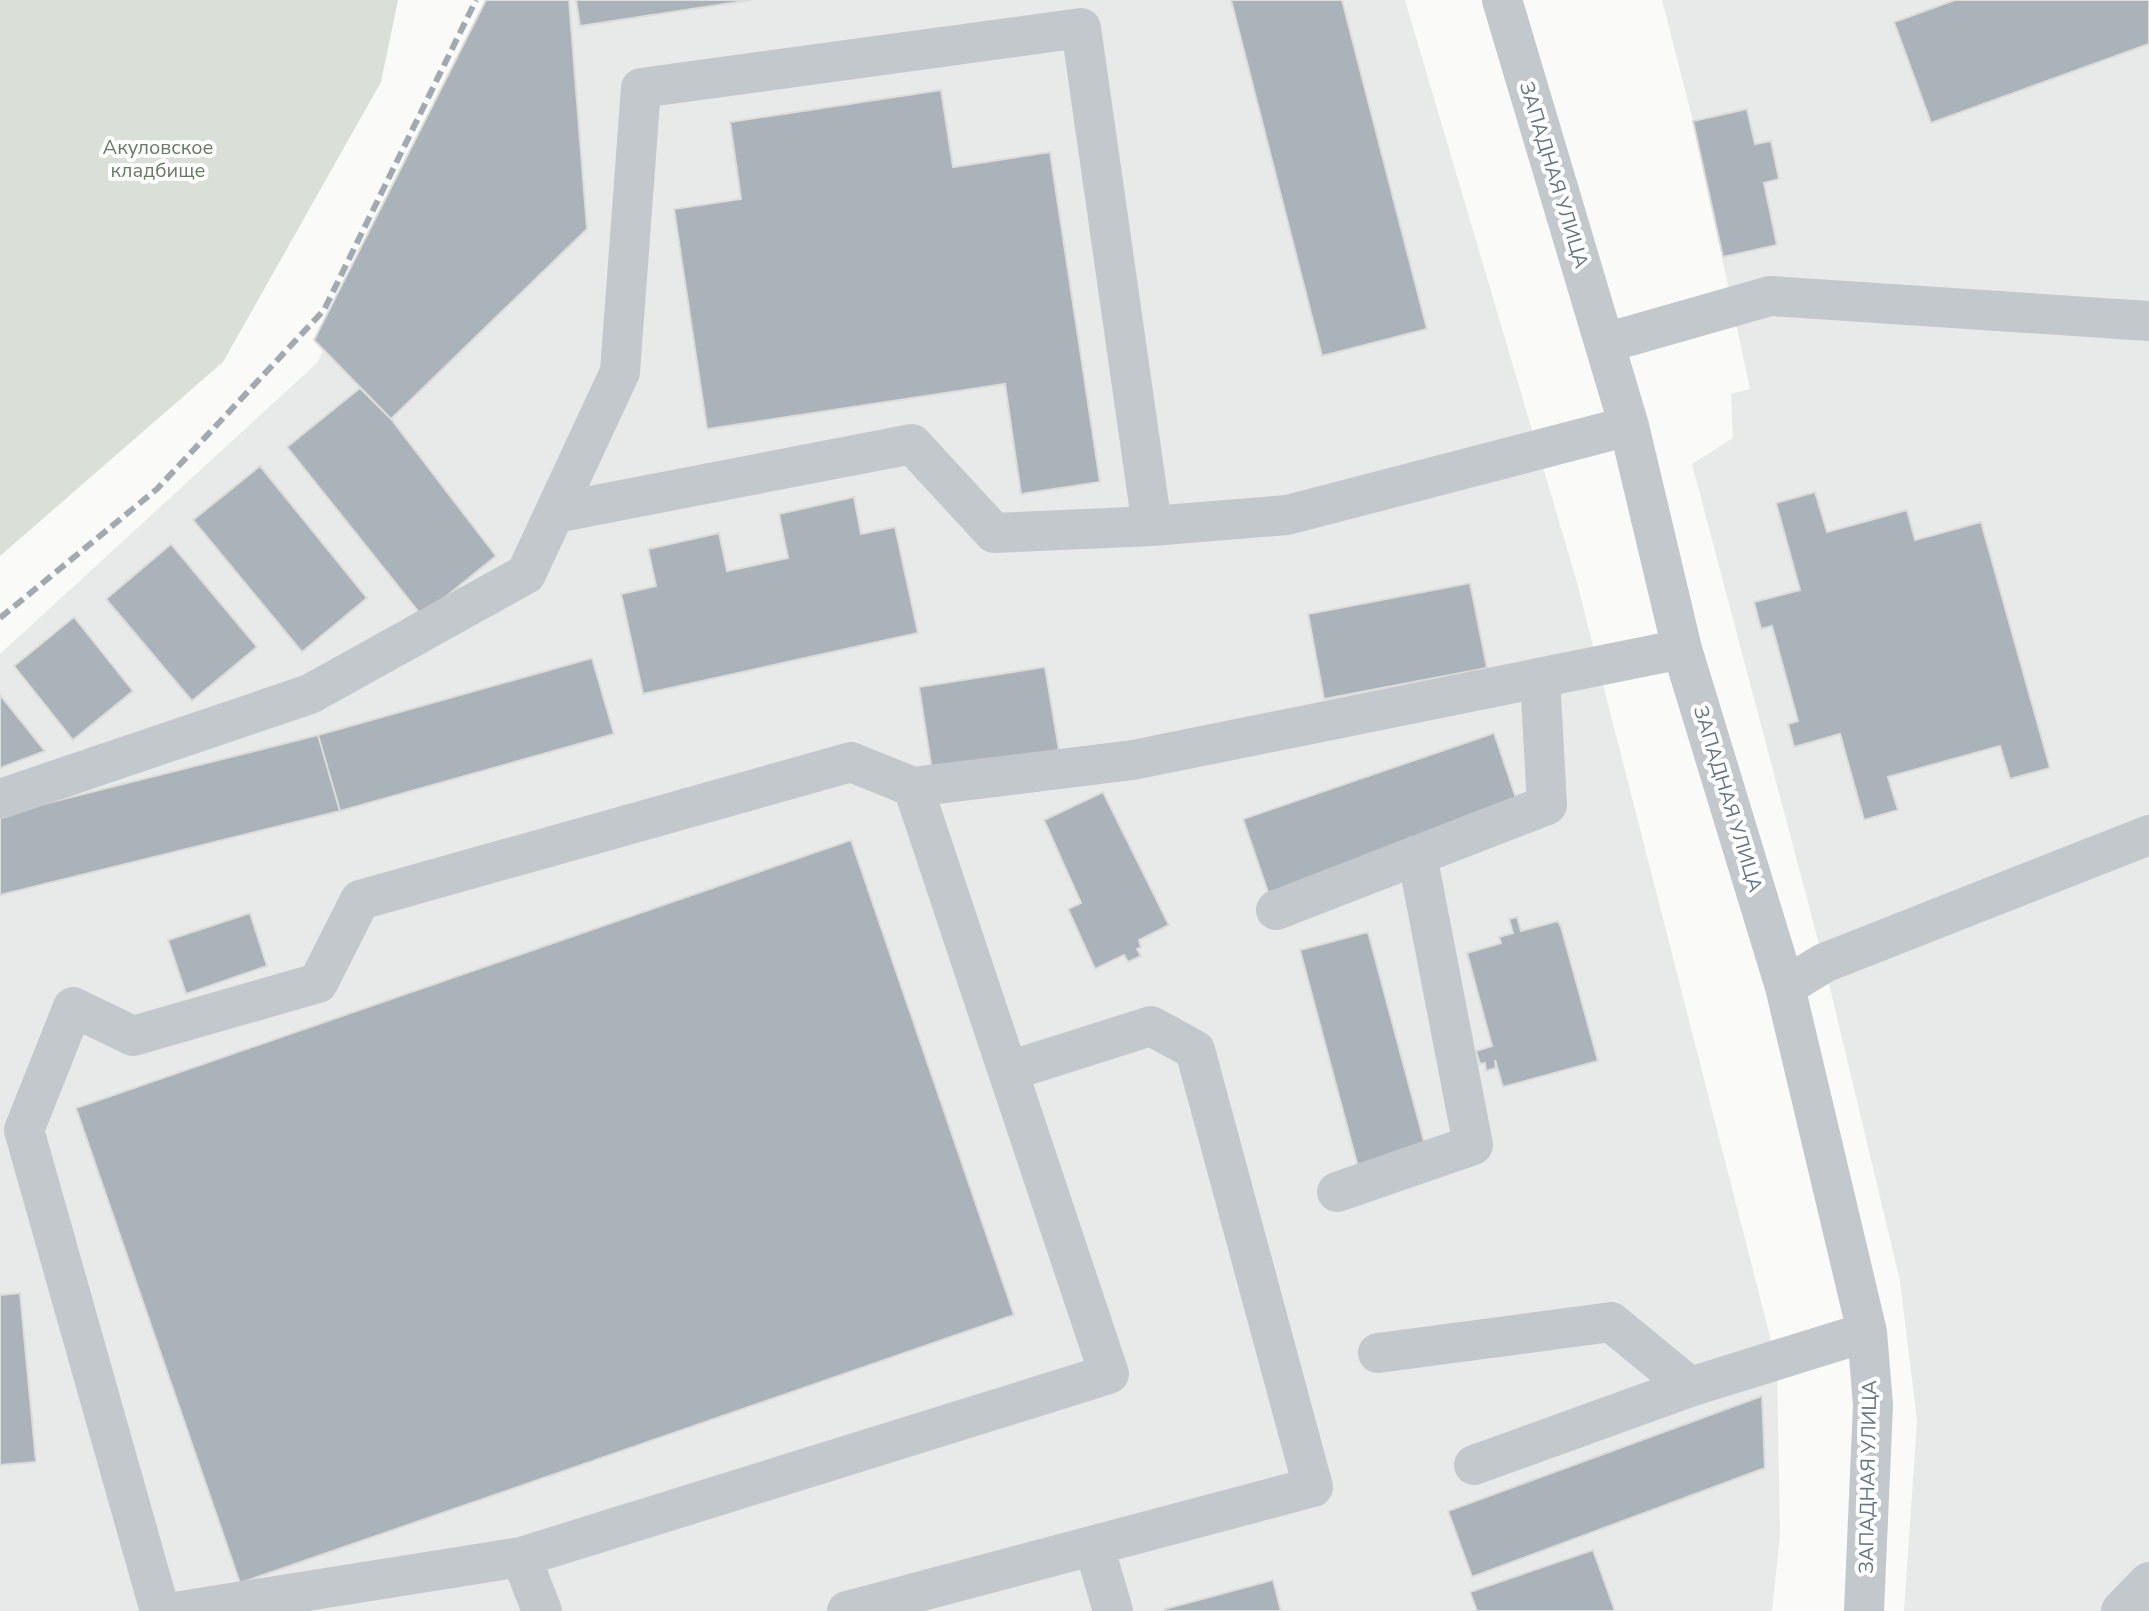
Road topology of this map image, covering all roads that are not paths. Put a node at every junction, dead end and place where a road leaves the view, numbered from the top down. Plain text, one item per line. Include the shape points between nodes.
1 (1502, 0) edge
2 (2149, 321) edge
3 (1605, 343) junction
4 (1629, 426) junction
5 (555, 513) junction
6 (1152, 526) junction
7 (1682, 649) junction
8 (1540, 678) junction
9 (913, 787) junction
10 (0, 799) edge
11 (2149, 835) edge
12 (1417, 855) junction
13 (1276, 910) dead end
14 (1785, 987) junction
15 (1009, 1071) junction
16 (1337, 1192) dead end
17 (1867, 1332) junction
18 (1378, 1353) dead end
19 (1690, 1387) junction
20 (1474, 1465) dead end
21 (1094, 1546) junction
22 (521, 1557) junction
23 (2149, 1582) edge
24 (160, 1611) edge
25 (181, 1611) edge
26 (542, 1611) edge
27 (847, 1611) edge
28 (1113, 1611) edge
29 (1864, 1611) edge
30 (2121, 1611) edge

1 - 3 street, ЗАПАДНАЯ УЛИЦА
2 - 3 street via 1770,296
3 - 4 street, ЗАПАДНАЯ УЛИЦА
4 - 6 street via 1287,515
4 - 7 street, ЗАПАДНАЯ УЛИЦА
5 - 6 street via 912,444 994,533
5 - 6 street via 620,372 641,88 1081,28
5 - 10 street via 526,574 310,694
7 - 8 street
7 - 14 street, ЗАПАДНАЯ УЛИЦА
8 - 9 street via 1133,760
8 - 12 street via 1547,805
9 - 15 street
9 - 24 street via 851,762 360,900 318,983 133,1036 73,1007 24,1130
11 - 14 street via 1824,963
12 - 13 street
12 - 16 street via 1473,1145
14 - 17 street, ЗАПАДНАЯ УЛИЦА
15 - 21 street via 1151,1026 1195,1050 1313,1487
15 - 22 street via 1109,1374
17 - 19 street
17 - 29 street, ЗАПАДНАЯ УЛИЦА via 1873,1405
18 - 19 street via 1611,1322
19 - 20 street
21 - 27 street
21 - 28 street
22 - 25 street
22 - 26 street
23 - 30 street

